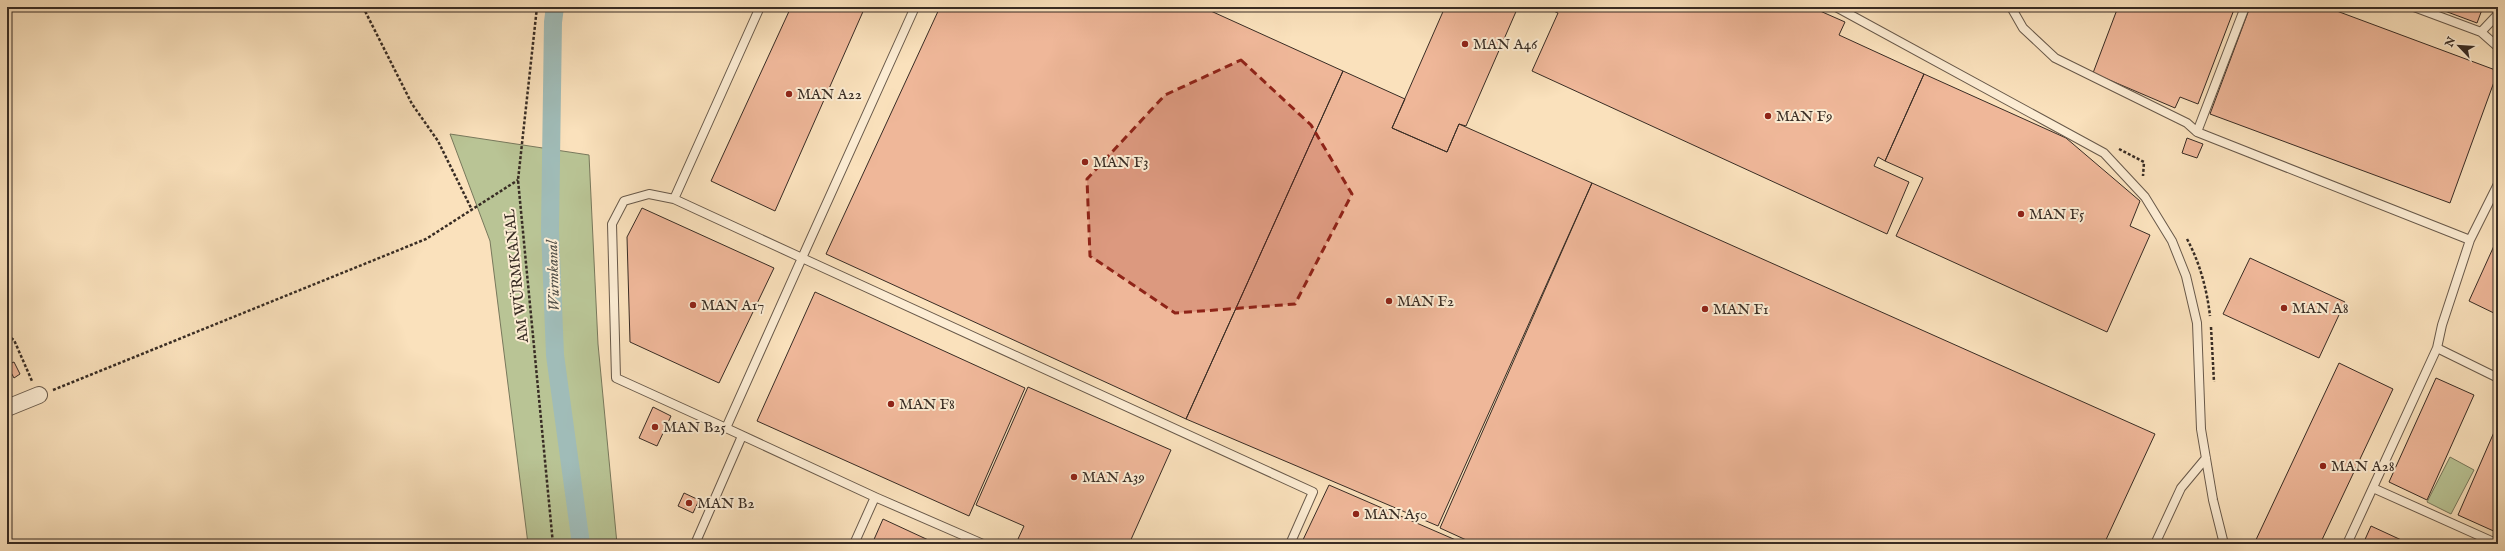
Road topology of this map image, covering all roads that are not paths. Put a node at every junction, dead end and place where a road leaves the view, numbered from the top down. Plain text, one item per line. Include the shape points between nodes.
1 (760, 7) edge
2 (915, 7) edge
3 (1836, 7) edge
4 (2011, 7) edge
5 (2245, 7) edge
6 (2414, 7) edge
7 (2498, 14) edge
8 (2481, 32) junction
9 (2498, 48) edge
10 (2197, 132) junction
11 (2498, 184) edge
12 (674, 199) junction
13 (2470, 240) junction
14 (802, 258) junction
15 (2437, 348) junction
16 (2498, 378) edge
17 (39, 395) road end
18 (7, 408) edge
19 (726, 428) junction
20 (742, 436) junction
21 (2206, 458) junction
22 (2373, 488) junction
23 (875, 497) junction
24 (695, 544) edge
25 (854, 544) edge
26 (982, 544) edge
27 (1290, 544) edge
28 (2155, 544) edge
29 (2224, 544) edge
30 (2347, 544) edge
31 (2498, 544) edge

1 - 12 lane
2 - 14 lane
3 - 21 lane via 2104,153 2146,197 2172,241 2186,276 2197,323 2201,429
4 - 10 lane via 2022,28 2055,58 2187,123
5 - 10 lane
6 - 8 lane
7 - 8 lane
8 - 9 lane
10 - 13 lane
11 - 13 lane
12 - 14 lane
12 - 19 lane via 648,194 624,201 612,224 616,378
13 - 15 lane
14 - 19 lane
14 - 27 lane via 1313,492
15 - 16 lane
15 - 22 lane
17 - 18 street
19 - 20 lane
20 - 23 lane
20 - 24 lane
21 - 28 lane via 2181,488
21 - 29 lane
22 - 30 lane
22 - 31 lane
23 - 25 lane
23 - 26 lane

